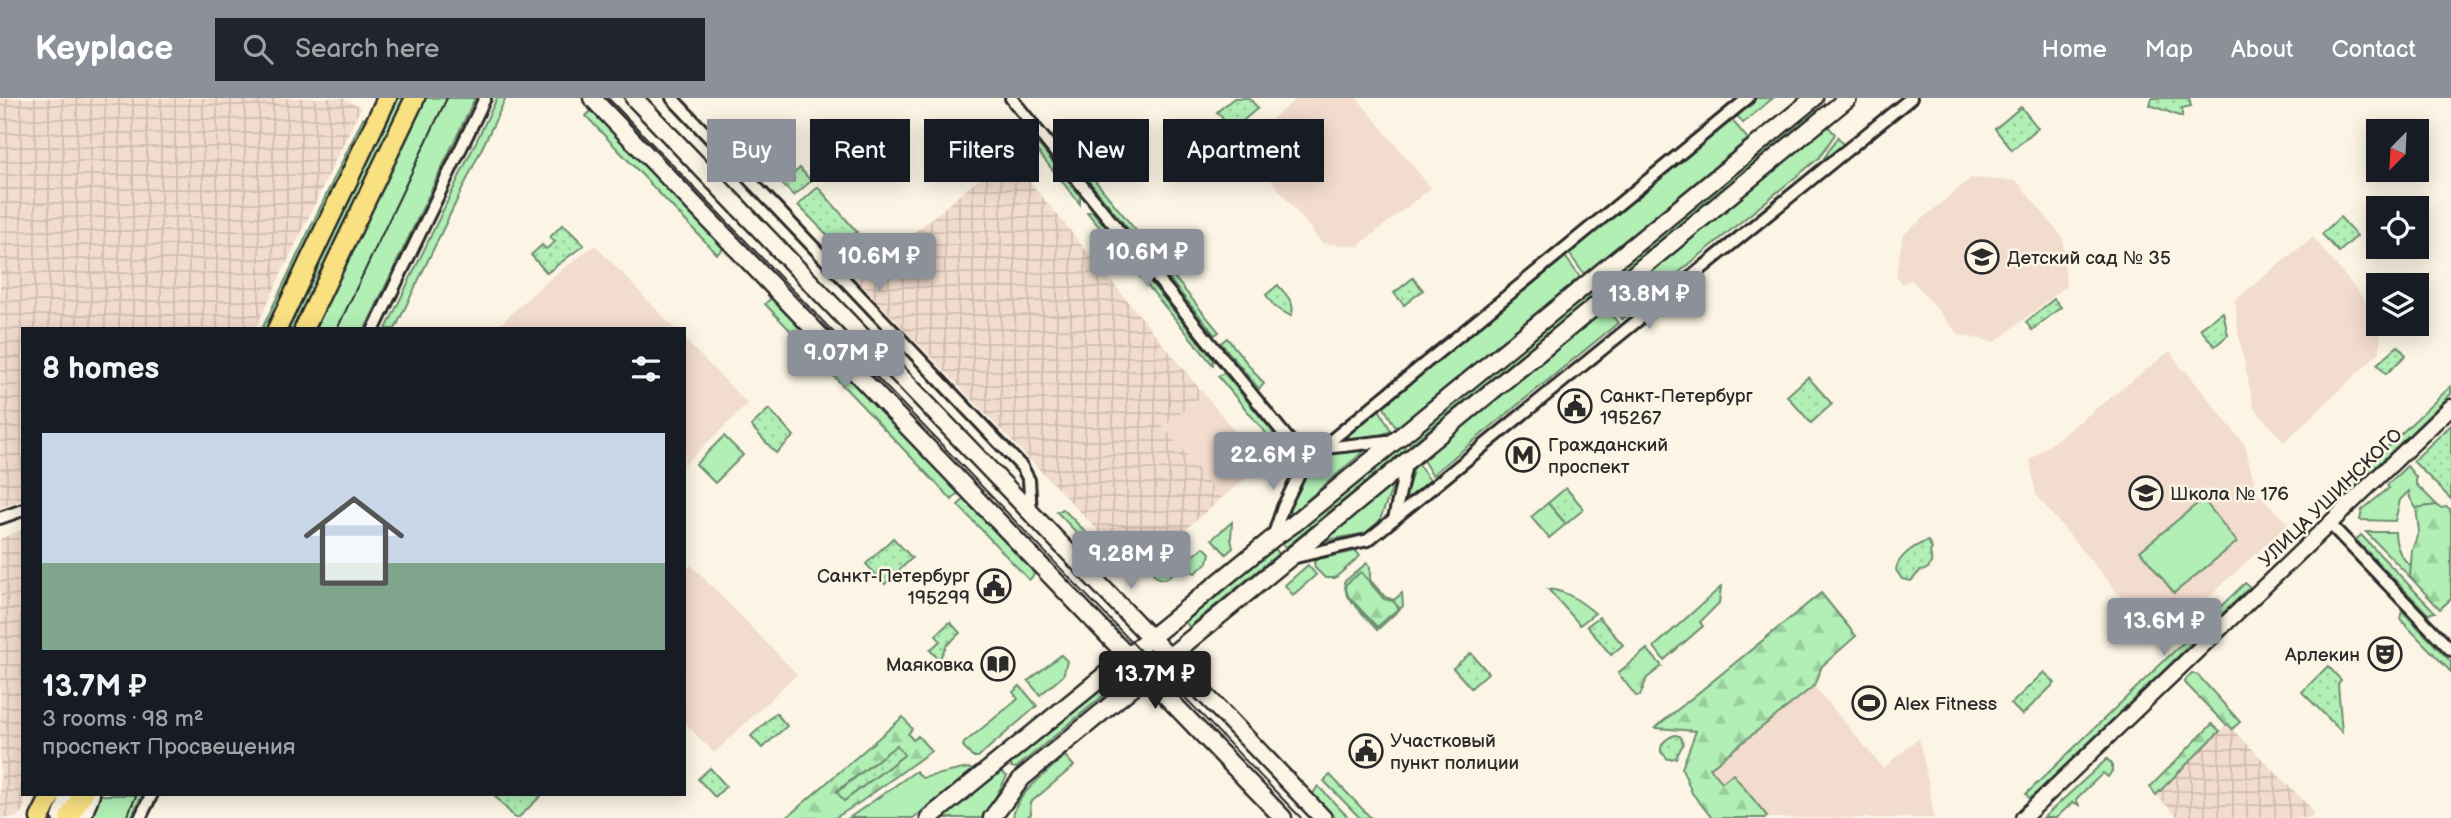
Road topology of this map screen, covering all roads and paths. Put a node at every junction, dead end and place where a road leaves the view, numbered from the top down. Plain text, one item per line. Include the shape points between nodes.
1 (387, 98) edge
2 (415, 98) edge
3 (485, 98) edge
4 (592, 98) edge
5 (634, 98) edge
6 (672, 98) edge
7 (1011, 98) edge
8 (1748, 98) edge
9 (1814, 98) edge
10 (1848, 98) edge
11 (1911, 98) edge
12 (278, 327) edge
13 (305, 327) edge
14 (375, 327) edge
15 (2451, 407) edge
16 (1396, 440) junction
17 (1323, 448) junction
18 (1407, 460) junction
19 (1306, 461) junction
20 (21, 511) edge
21 (1031, 513) junction
22 (0, 519) edge
23 (1394, 519) junction
24 (2330, 524) junction
25 (1272, 538) junction
26 (1291, 558) junction
27 (1150, 638) junction
28 (2451, 650) edge
29 (1127, 656) junction
30 (1169, 657) junction
31 (1146, 676) junction
32 (1003, 758) junction
33 (1021, 778) junction
34 (51, 796) edge
35 (68, 796) edge
36 (82, 796) edge
37 (90, 796) edge
38 (151, 796) edge
39 (40, 818) edge
40 (61, 818) edge
41 (69, 818) edge
42 (82, 818) edge
43 (140, 818) edge
44 (929, 818) edge
45 (992, 818) edge
46 (1283, 818) edge
47 (1323, 818) edge
48 (2023, 818) edge

1 - 12 main road
2 - 13 main road
3 - 14 street
4 - 29 main road
5 - 21 main road
6 - 21 street via 1022,467 1029,480
7 - 19 street
8 - 17 street
9 - 16 main road
10 - 18 main road
11 - 23 street
15 - 24 street, УЛИЦА УШИНСКОГО
16 - 17 street
16 - 25 main road
17 - 19 street
18 - 23 street
18 - 26 main road
19 - 25 street
20 - 22 street
21 - 27 main road
23 - 26 street via 1368,540
24 - 28 street
24 - 48 street, УЛИЦА УШИНСКОГО
25 - 27 main road
26 - 30 main road
27 - 29 main road
27 - 30 main road
29 - 31 main road
29 - 32 main road
30 - 31 main road
30 - 47 main road
31 - 33 main road
31 - 46 main road
32 - 33 main road via 1008,772
32 - 44 main road
33 - 45 main road
34 - 39 main road
35 - 40 main road
36 - 41 main road
37 - 42 main road
38 - 43 street

